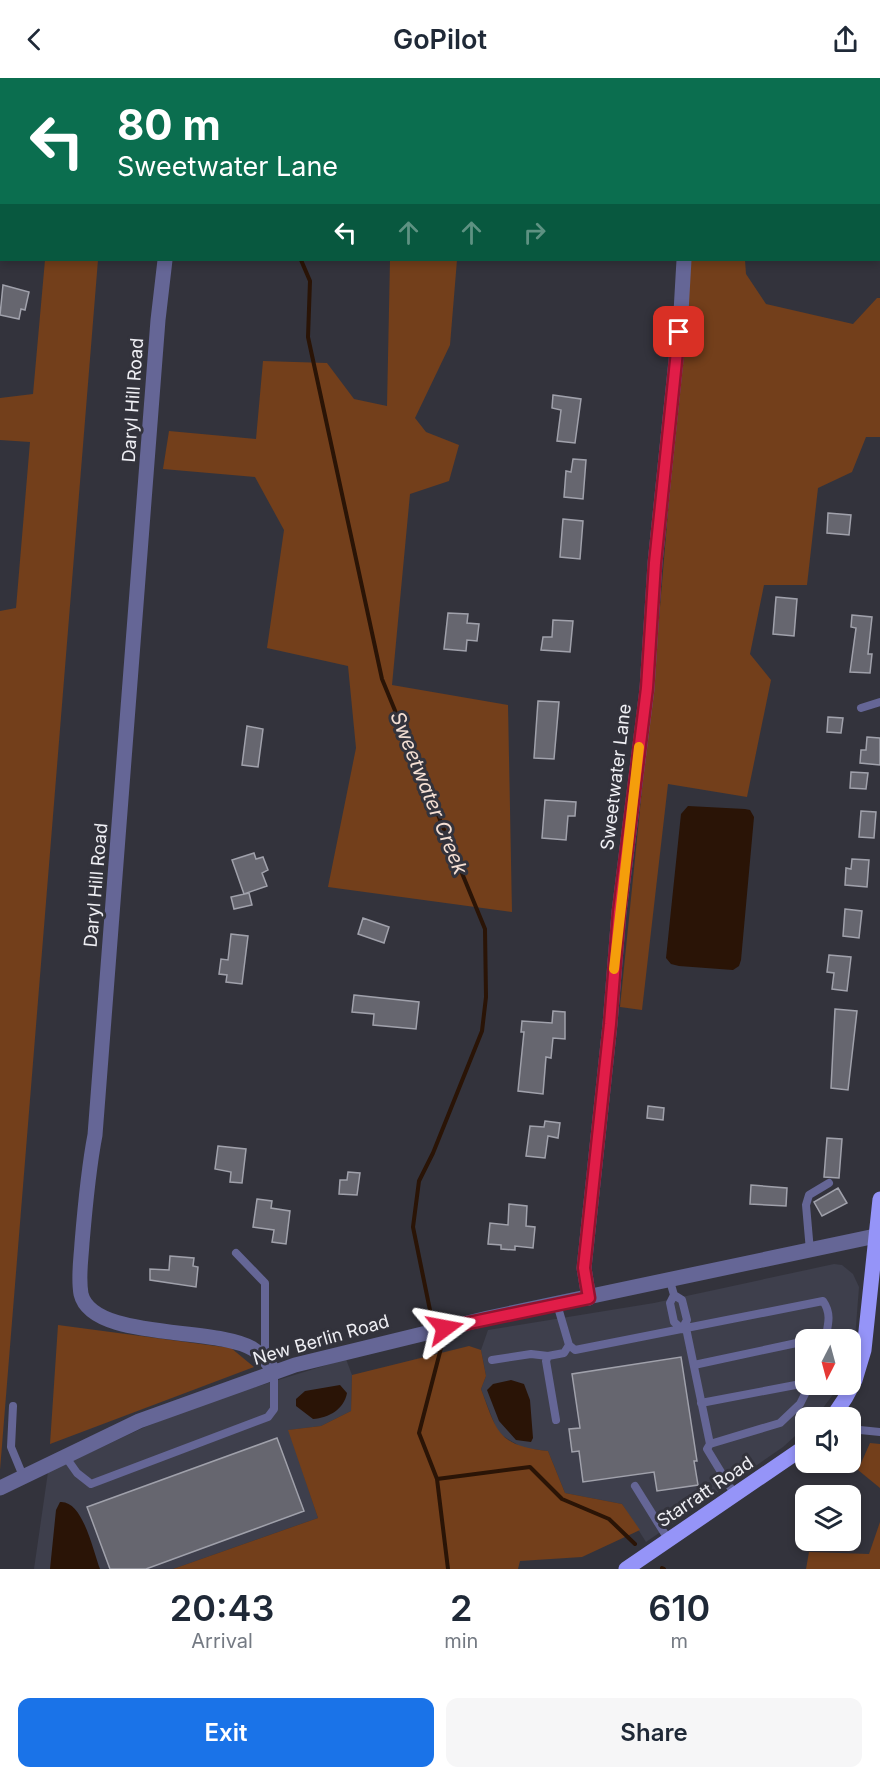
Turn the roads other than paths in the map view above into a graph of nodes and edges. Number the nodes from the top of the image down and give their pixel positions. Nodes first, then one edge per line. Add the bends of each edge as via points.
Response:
1 (165, 261) edge
2 (684, 261) edge
3 (880, 702) edge
4 (861, 708) dead end
5 (829, 1183) dead end
6 (880, 1200) edge
7 (878, 1236) edge
8 (810, 1251) junction
9 (236, 1253) dead end
10 (672, 1288) junction
11 (589, 1298) junction
12 (557, 1304) junction
13 (684, 1328) junction
14 (828, 1329) edge
15 (795, 1343) edge
16 (569, 1345) junction
17 (548, 1356) junction
18 (265, 1358) junction
19 (492, 1360) dead end
20 (694, 1365) junction
21 (274, 1372) junction
22 (795, 1386) edge
23 (804, 1395) edge
24 (702, 1403) junction
25 (13, 1406) dead end
26 (839, 1407) edge
27 (556, 1420) dead end
28 (861, 1430) edge
29 (880, 1432) edge
30 (710, 1444) junction
31 (795, 1454) edge
32 (65, 1456) junction
33 (23, 1476) junction
34 (635, 1486) dead end
35 (0, 1488) edge
36 (735, 1495) junction
37 (668, 1539) junction
38 (626, 1569) edge

1 - 18 street, Daryl Hill Road via 95,1135 85,1200 81,1296 91,1310 107,1320 229,1340 252,1347
2 - 11 street, Sweetwater Lane via 647,688 619,912 584,1268
3 - 4 lane
5 - 8 lane via 809,1195 806,1206
6 - 7 main road
7 - 8 street, New Berlin Road
7 - 26 main road via 864,1350 855,1380
8 - 10 street, New Berlin Road
9 - 18 lane via 265,1284
10 - 11 street, New Berlin Road
10 - 13 lane via 682,1300 687,1320
10 - 13 lane via 674,1322
11 - 12 street, New Berlin Road
12 - 16 lane
12 - 21 street, New Berlin Road via 357,1348
13 - 14 lane via 823,1301 829,1309
13 - 16 lane via 575,1350
13 - 20 lane
15 - 20 lane
16 - 17 lane via 564,1353
17 - 19 lane via 531,1353
17 - 27 lane
18 - 21 street, Daryl Hill Road
20 - 24 lane
21 - 32 street, New Berlin Road via 139,1421
21 - 32 lane via 274,1409 268,1417 91,1484
22 - 24 lane
23 - 30 lane via 800,1404 780,1423
24 - 30 lane
25 - 33 lane via 11,1447
28 - 29 lane
30 - 36 lane via 707,1449
31 - 36 main road, Starratt Road
32 - 33 street, New Berlin Road
33 - 35 street, New Berlin Road
34 - 37 lane
36 - 37 main road, Starratt Road
37 - 38 main road, Starratt Road

